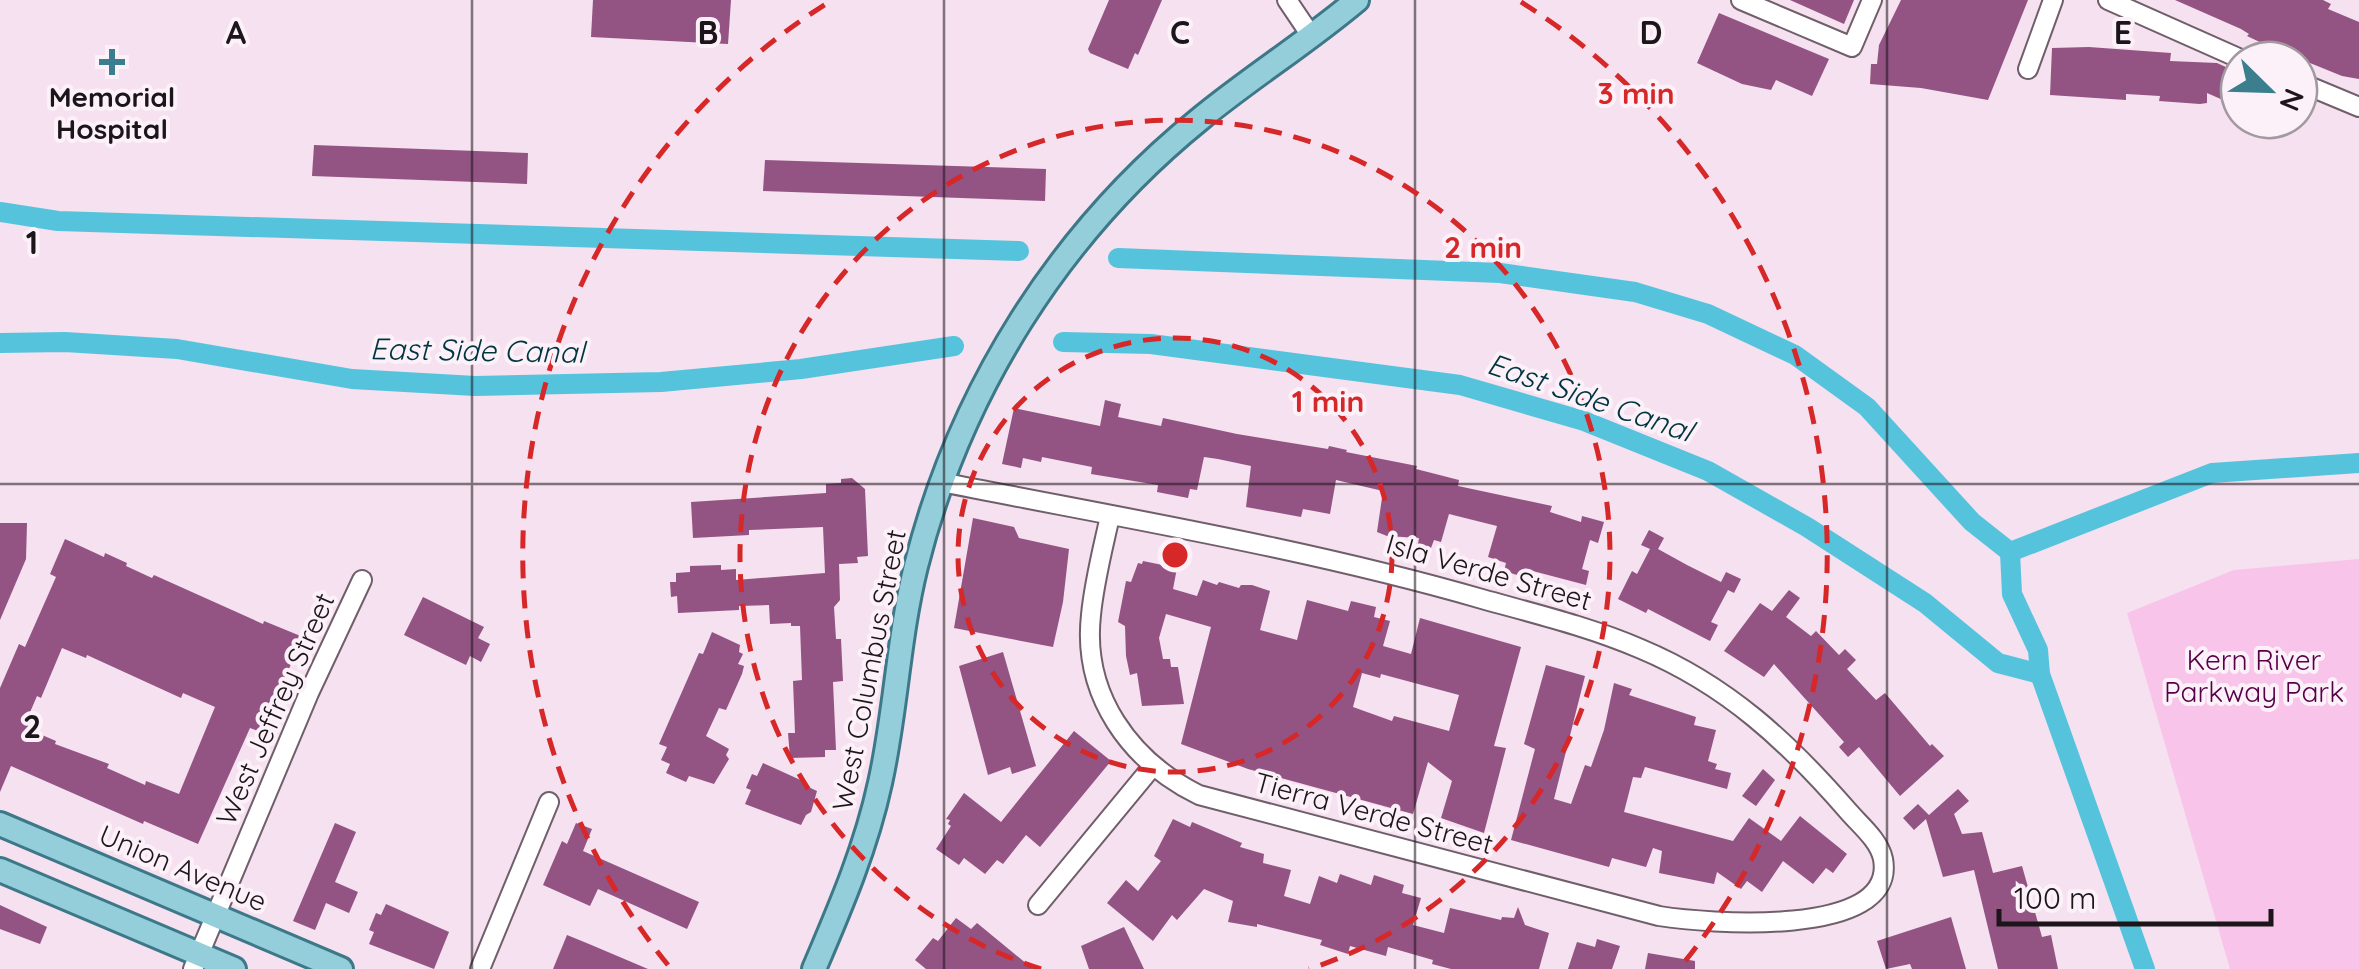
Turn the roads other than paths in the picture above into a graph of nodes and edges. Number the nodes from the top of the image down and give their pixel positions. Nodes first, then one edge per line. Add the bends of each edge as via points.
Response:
1 (1287, 0) edge
2 (1357, 0) edge
3 (1741, 0) edge
4 (1872, 0) edge
5 (2053, 0) edge
6 (2108, 0) edge
7 (1312, 37) junction
8 (2219, 49) edge
9 (2028, 69) dead end
10 (2319, 90) edge
11 (2359, 106) edge
12 (941, 482) junction
13 (1110, 516) junction
14 (362, 580) dead end
15 (1152, 767) junction
16 (550, 802) dead end
17 (0, 824) edge
18 (0, 870) edge
19 (1038, 904) dead end
20 (1855, 906) joint
21 (216, 914) junction
22 (196, 962) edge
23 (234, 969) edge
24 (342, 969) edge
25 (480, 969) edge
26 (814, 969) edge

1 - 7 street
2 - 7 main road, West Columbus Street
3 - 4 street via 1852,47
5 - 9 street
6 - 8 street
7 - 12 main road, West Columbus Street via 1198,120 1078,240 1011,335
10 - 11 street
12 - 13 street, Isla Verde Street
12 - 26 main road, West Columbus Street via 908,603 880,784
13 - 15 street, Tierra Verde Street via 1090,615 1094,672 1113,720
13 - 20 street, Isla Verde Street via 1363,566 1602,632 1646,651 1756,716 1878,845 1880,885
14 - 21 street, West Jeffrey Street
15 - 19 street
15 - 20 street, Tierra Verde Street via 1220,802 1659,916 1741,924
16 - 25 street
17 - 21 main road, Union Avenue
18 - 22 main road
21 - 22 street, West Jeffrey Street
21 - 24 main road, Union Avenue
22 - 23 main road

